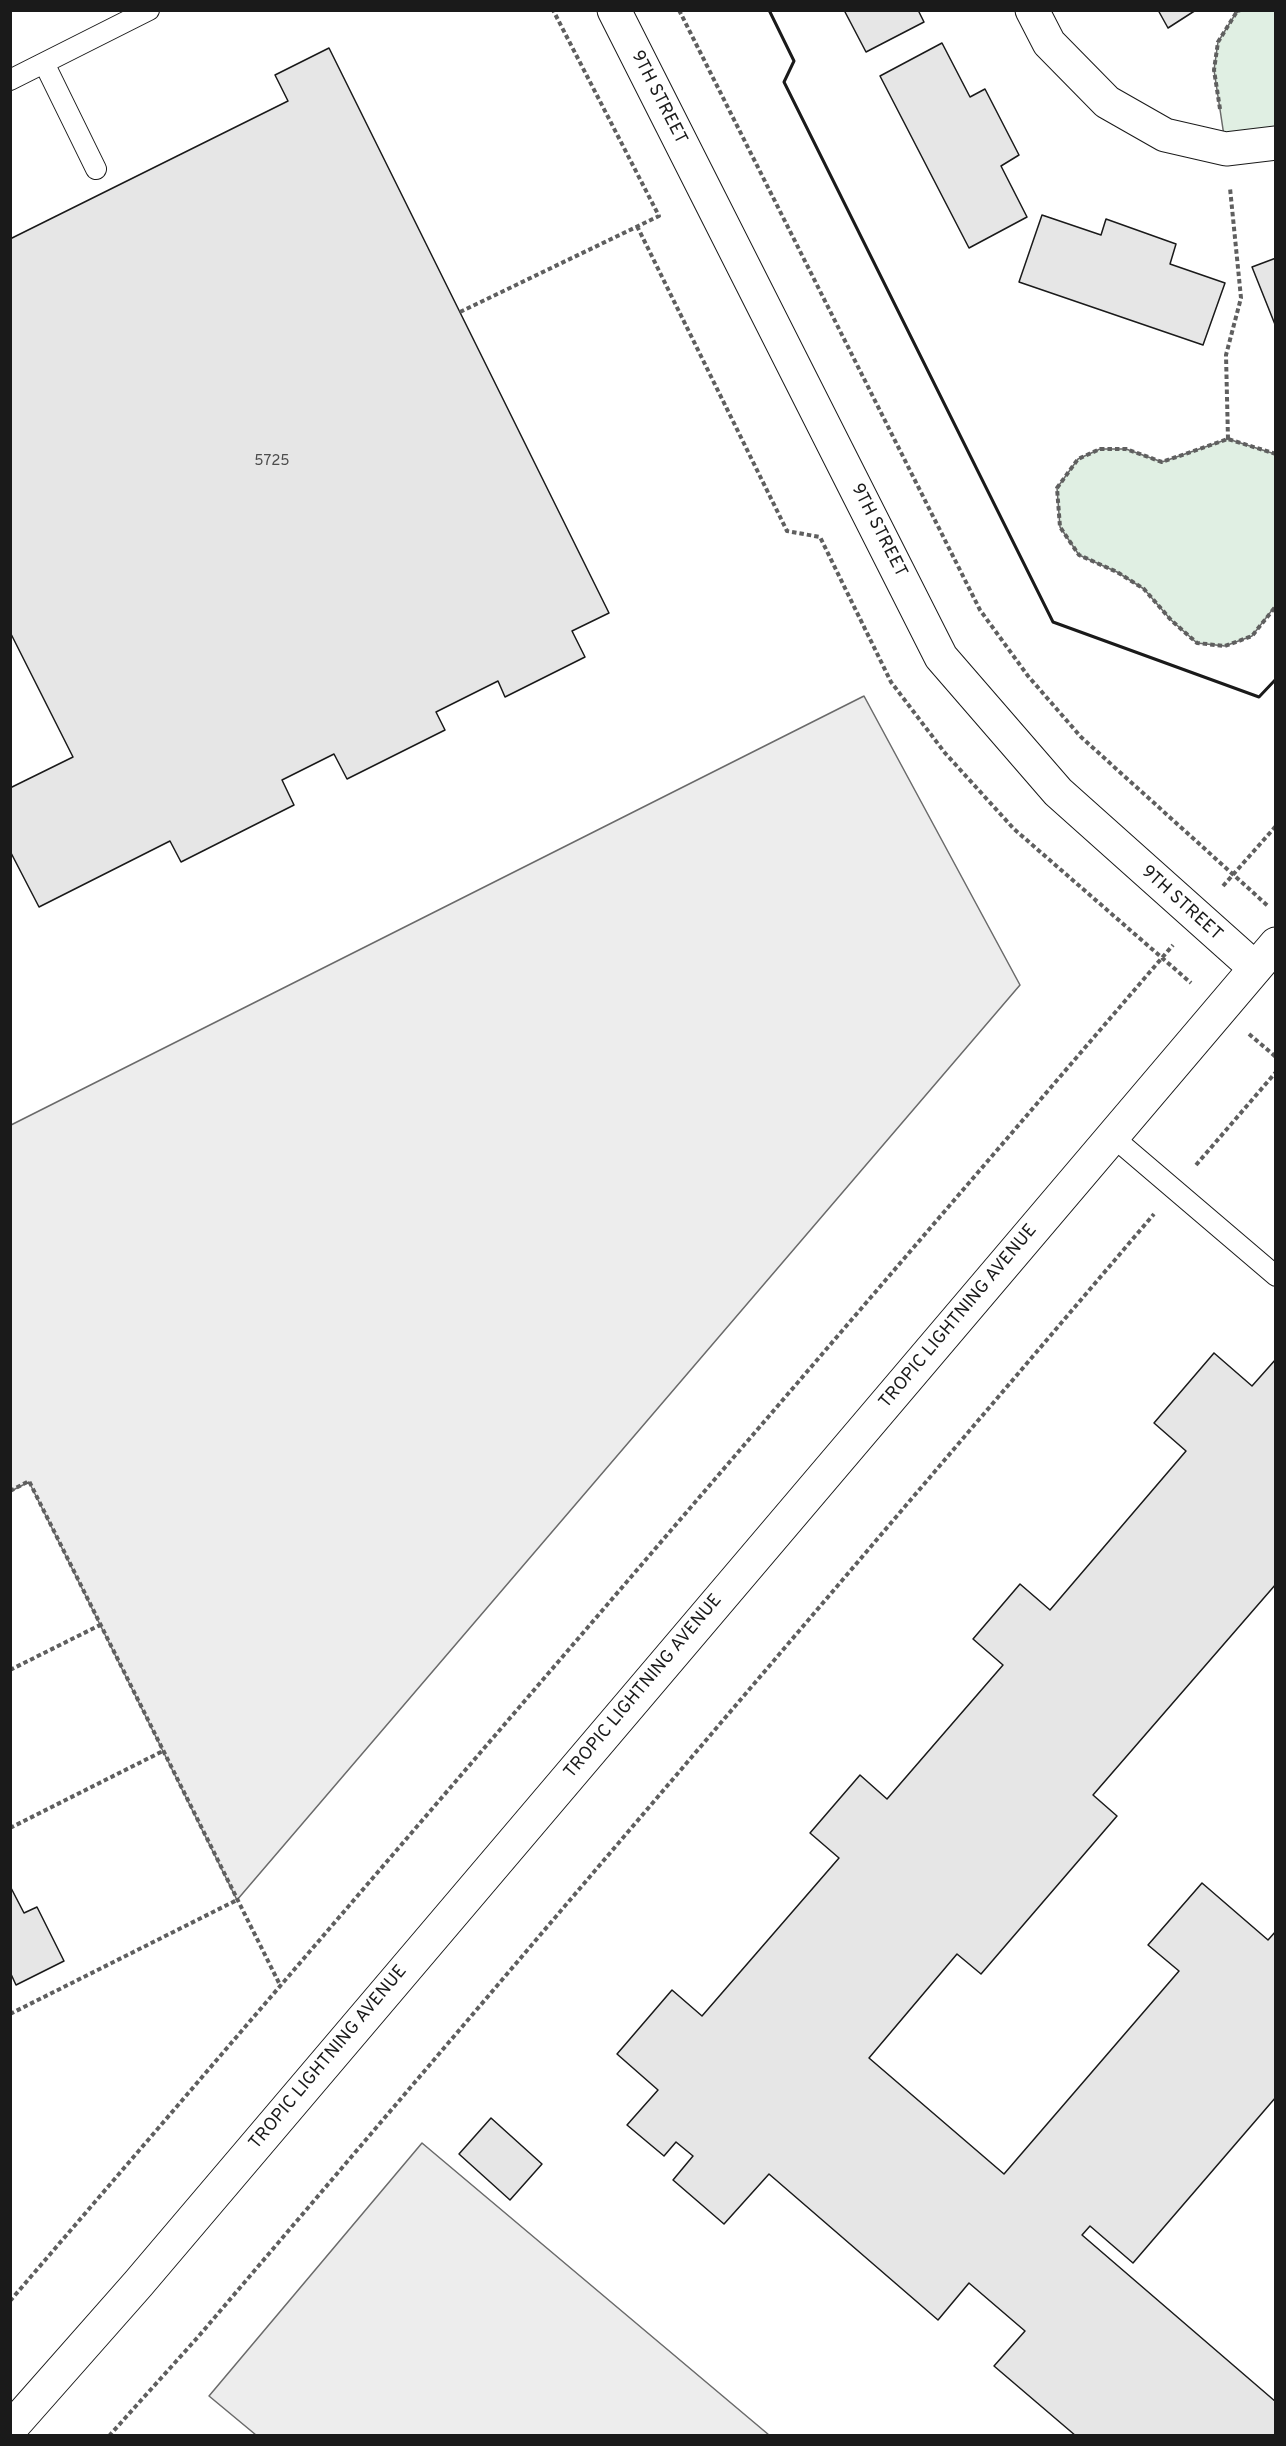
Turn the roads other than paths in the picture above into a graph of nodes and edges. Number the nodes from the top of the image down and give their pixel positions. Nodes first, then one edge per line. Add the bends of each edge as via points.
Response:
1 (149, 10) edge
2 (614, 10) edge
3 (1032, 10) edge
4 (44, 63) junction
5 (10, 80) edge
6 (1275, 143) edge
7 (96, 169) dead end
8 (1265, 956) edge
9 (1113, 1137) junction
10 (1275, 1276) edge
11 (10, 2428) edge

1 - 4 lane
2 - 8 main road, 9TH STREET via 941,657 1058,792 1196,918
3 - 6 main road via 1049,43 1107,102 1165,135 1226,149
4 - 5 lane
4 - 7 lane
8 - 9 main road, TROPIC LIGHTNING AVENUE
9 - 10 lane
9 - 11 main road, TROPIC LIGHTNING AVENUE via 138,2284

